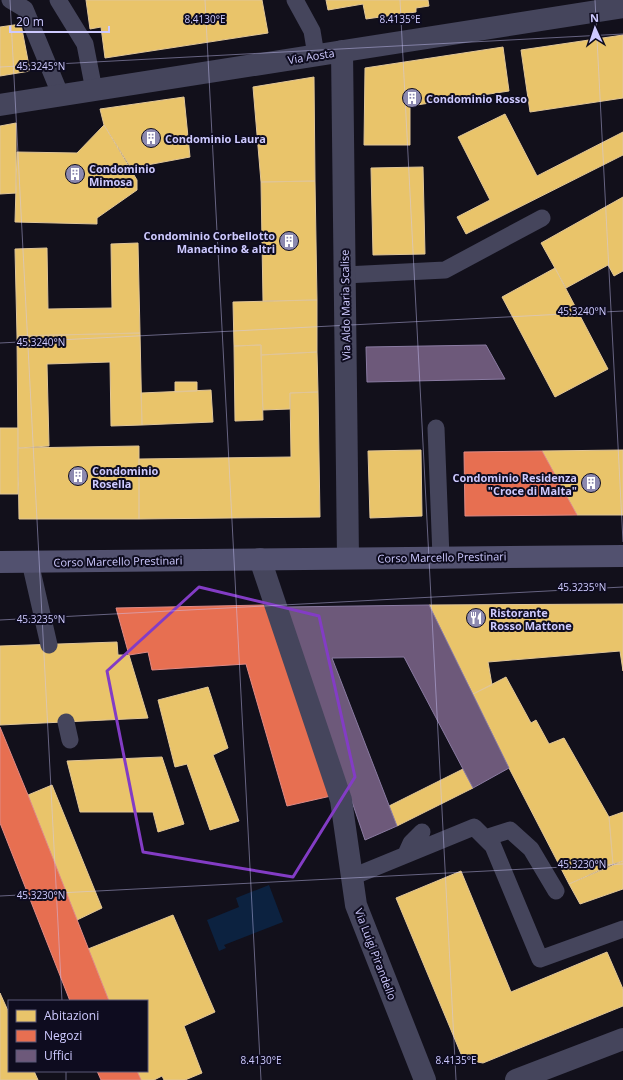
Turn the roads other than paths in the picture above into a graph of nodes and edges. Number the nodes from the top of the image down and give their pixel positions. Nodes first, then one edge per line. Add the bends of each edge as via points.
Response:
1 (10, 0) edge
2 (58, 0) edge
3 (295, 0) edge
4 (623, 7) edge
5 (342, 51) junction
6 (316, 56) junction
7 (94, 90) junction
8 (61, 96) junction
9 (0, 105) edge
10 (542, 218) dead end
11 (345, 274) junction
12 (436, 428) dead end
13 (623, 556) edge
14 (348, 558) junction
15 (441, 558) junction
16 (260, 559) junction
17 (0, 562) edge
18 (30, 562) junction
19 (49, 645) dead end
20 (66, 722) dead end
21 (70, 740) dead end
22 (422, 832) dead end
23 (485, 838) junction
24 (406, 854) junction
25 (352, 877) junction
26 (556, 891) dead end
27 (623, 929) edge
28 (623, 1039) edge
29 (425, 1080) edge
30 (516, 1080) edge

1 - 8 lane via 25,9
2 - 7 lane via 85,44
3 - 6 lane via 312,31
4 - 5 street, Via Aosta
5 - 6 street, Via Aosta
5 - 11 street, Via Aldo Maria Scalise
6 - 7 street, Via Aosta
7 - 8 street, Via Aosta
8 - 9 street, Via Aosta
10 - 11 lane via 445,270
11 - 14 street, Via Aldo Maria Scalise
12 - 15 lane
13 - 15 main road, Corso Marcello Prestinari
14 - 15 main road, Corso Marcello Prestinari
14 - 16 main road, Corso Marcello Prestinari
16 - 18 main road, Corso Marcello Prestinari
16 - 25 street, Via Luigi Pirandello via 341,800
17 - 18 main road, Corso Marcello Prestinari
18 - 19 lane
20 - 21 lane
22 - 24 lane via 411,843
23 - 24 lane via 474,827
23 - 26 lane via 510,830 531,849
23 - 27 lane via 493,846 540,959
24 - 25 lane
25 - 29 street, Via Luigi Pirandello via 356,905
28 - 30 street

